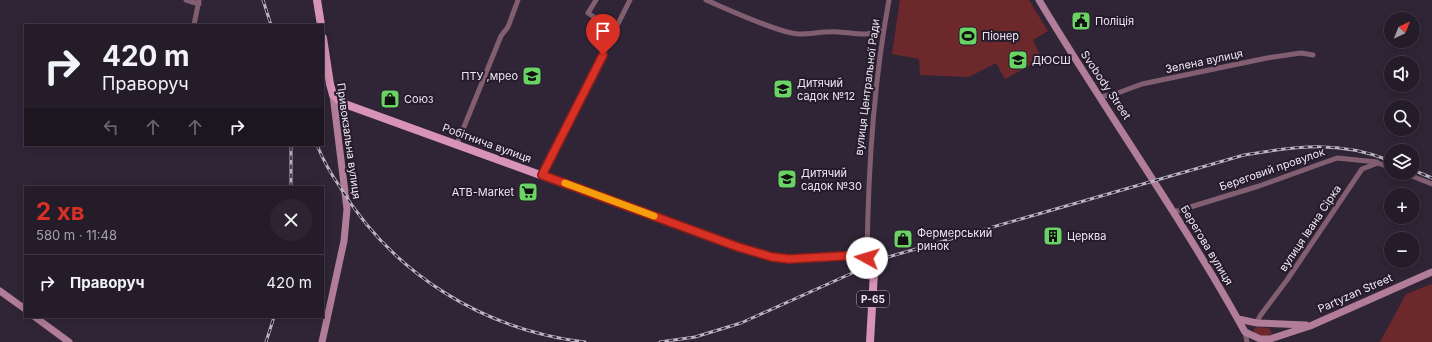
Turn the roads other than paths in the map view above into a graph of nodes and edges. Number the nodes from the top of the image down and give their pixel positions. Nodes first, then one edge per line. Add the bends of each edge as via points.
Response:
1 (186, 0) edge
2 (317, 0) edge
3 (518, 0) edge
4 (596, 0) edge
5 (630, 0) edge
6 (706, 0) edge
7 (889, 0) edge
8 (1039, 0) edge
9 (199, 2) edge
10 (194, 24) edge
11 (321, 24) edge
12 (884, 30) junction
13 (615, 31) junction
14 (324, 45) edge
15 (1313, 55) dead end
16 (333, 95) junction
17 (1100, 97) junction
18 (457, 144) junction
19 (1378, 162) junction
20 (1384, 165) edge
21 (542, 175) junction
22 (1420, 179) edge
23 (1155, 182) joint
24 (1432, 184) edge
25 (1174, 212) junction
26 (867, 258) junction
27 (1432, 272) edge
28 (0, 291) edge
29 (24, 308) edge
30 (36, 318) edge
31 (1238, 319) junction
32 (1257, 323) junction
33 (1269, 324) junction
34 (1310, 326) junction
35 (1245, 332) junction
36 (1270, 339) junction
37 (69, 342) edge
38 (322, 342) edge
39 (870, 342) edge
40 (1248, 342) edge

1 - 9 street
2 - 11 main road
3 - 18 street via 508,27 500,36
4 - 13 street via 588,13
5 - 13 street
6 - 12 street via 798,34 822,30 864,36
7 - 12 street, вулиця Центральної Ради
8 - 17 main road, Svobody Street
9 - 10 street
12 - 26 street, вулиця Центральної Ради via 871,142
13 - 21 street
14 - 16 main road, Привокзальна вулиця
15 - 17 street, Зелена вулиця via 1301,53 1267,58 1142,84
16 - 18 main road, Робітнича вулиця via 342,103
16 - 38 main road, Привокзальна вулиця via 347,210 344,240
17 - 23 main road, Svobody Street
18 - 21 main road, Робітнича вулиця
19 - 20 street
19 - 25 street, Береговий провулок via 1337,158
19 - 32 street, вулиця Івана Сірка via 1362,169
21 - 26 main road, Робітнича вулиця via 772,257 789,259 860,255
22 - 24 street
23 - 25 main road, Берегова вулиця
25 - 31 main road, Берегова вулиця
26 - 39 main road, вулиця Центральної Ради / Р-65 via 872,263 874,272
27 - 34 main road, Partyzan Street
28 - 29 main road
30 - 37 main road
31 - 32 main road
31 - 35 main road, Берегова вулиця
32 - 33 main road
32 - 35 main road
33 - 34 main road
33 - 36 main road via 1274,328 1274,334
34 - 36 main road, Partyzan Street
35 - 36 main road via 1260,340
35 - 40 street, Берегова вулиця

